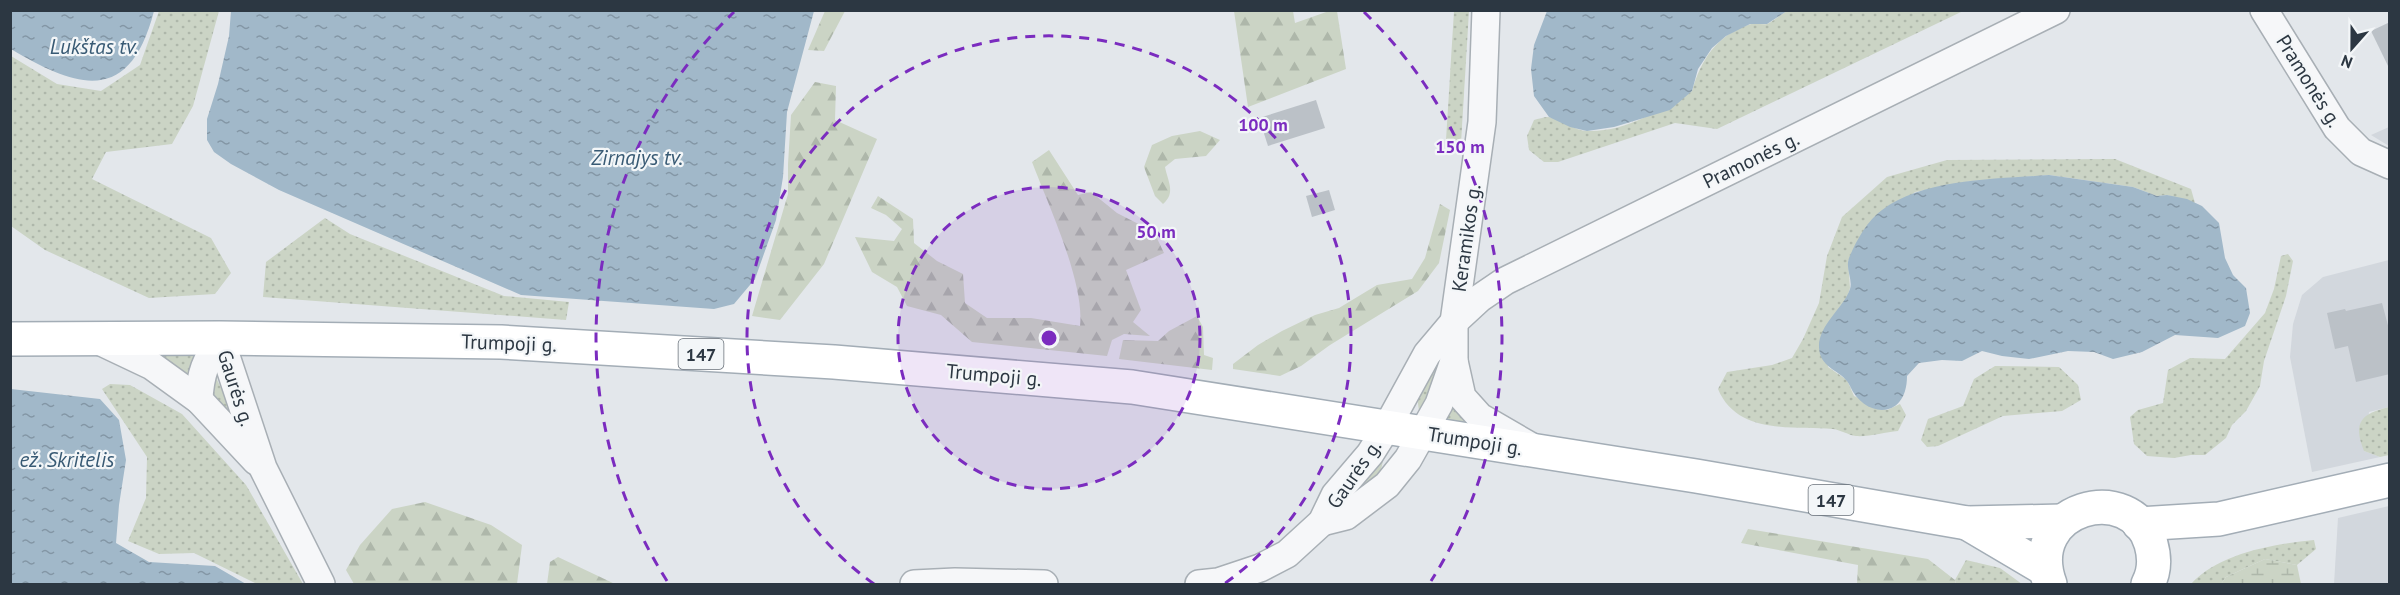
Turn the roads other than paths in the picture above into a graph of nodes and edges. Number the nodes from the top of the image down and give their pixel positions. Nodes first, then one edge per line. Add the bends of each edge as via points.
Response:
1 (1486, 10) edge
2 (2056, 10) edge
3 (2264, 10) edge
4 (2390, 165) edge
5 (1454, 322) junction
6 (92, 338) junction
7 (220, 338) junction
8 (10, 339) edge
9 (1454, 361) junction
10 (199, 400) junction
11 (1387, 427) junction
12 (1424, 433) junction
13 (1539, 452) junction
14 (263, 468) junction
15 (2390, 480) edge
16 (2219, 519) junction
17 (2062, 521) junction
18 (1322, 522) junction
19 (1967, 522) junction
20 (2139, 524) junction
21 (2151, 570) edge
22 (2047, 577) edge
23 (321, 585) edge
24 (914, 585) edge
25 (1044, 585) edge
26 (1199, 585) edge

1 - 5 street, Keramikos g. via 1482,122
2 - 5 street, Pramonės g. via 1505,281
3 - 4 street, Pramonės g. via 2337,128 2361,152
5 - 9 street
5 - 11 street, Pramonės g. via 1427,354
6 - 7 main road, Trumpoji g. / 147
6 - 8 main road, Trumpoji g. / 147
6 - 10 street, Gaurės g. via 152,366
7 - 10 street, Gaurės g. via 200,376
7 - 11 main road, Trumpoji g. / 147 via 501,342 834,362 1132,387
7 - 14 street, Gaurės g.
9 - 12 street
9 - 13 street via 1462,397 1480,417
10 - 14 street, Gaurės g.
11 - 12 main road, Trumpoji g. / 147
11 - 18 street, Gaurės g. via 1335,495
12 - 13 main road, Trumpoji g. / 147
12 - 18 street, Gaurės g. via 1387,485 1347,516
13 - 19 main road, Trumpoji g. / 147
14 - 23 street, Gaurės g.
15 - 16 main road
16 - 20 main road
16 - 21 main road
17 - 19 main road, Trumpoji g.
17 - 20 main road via 2095,507 2126,513
17 - 22 main road via 2044,556
18 - 26 street, Gaurės g. via 1287,554 1260,568
19 - 22 main road, Trumpoji g.
20 - 21 main road via 2149,538
24 - 25 street

